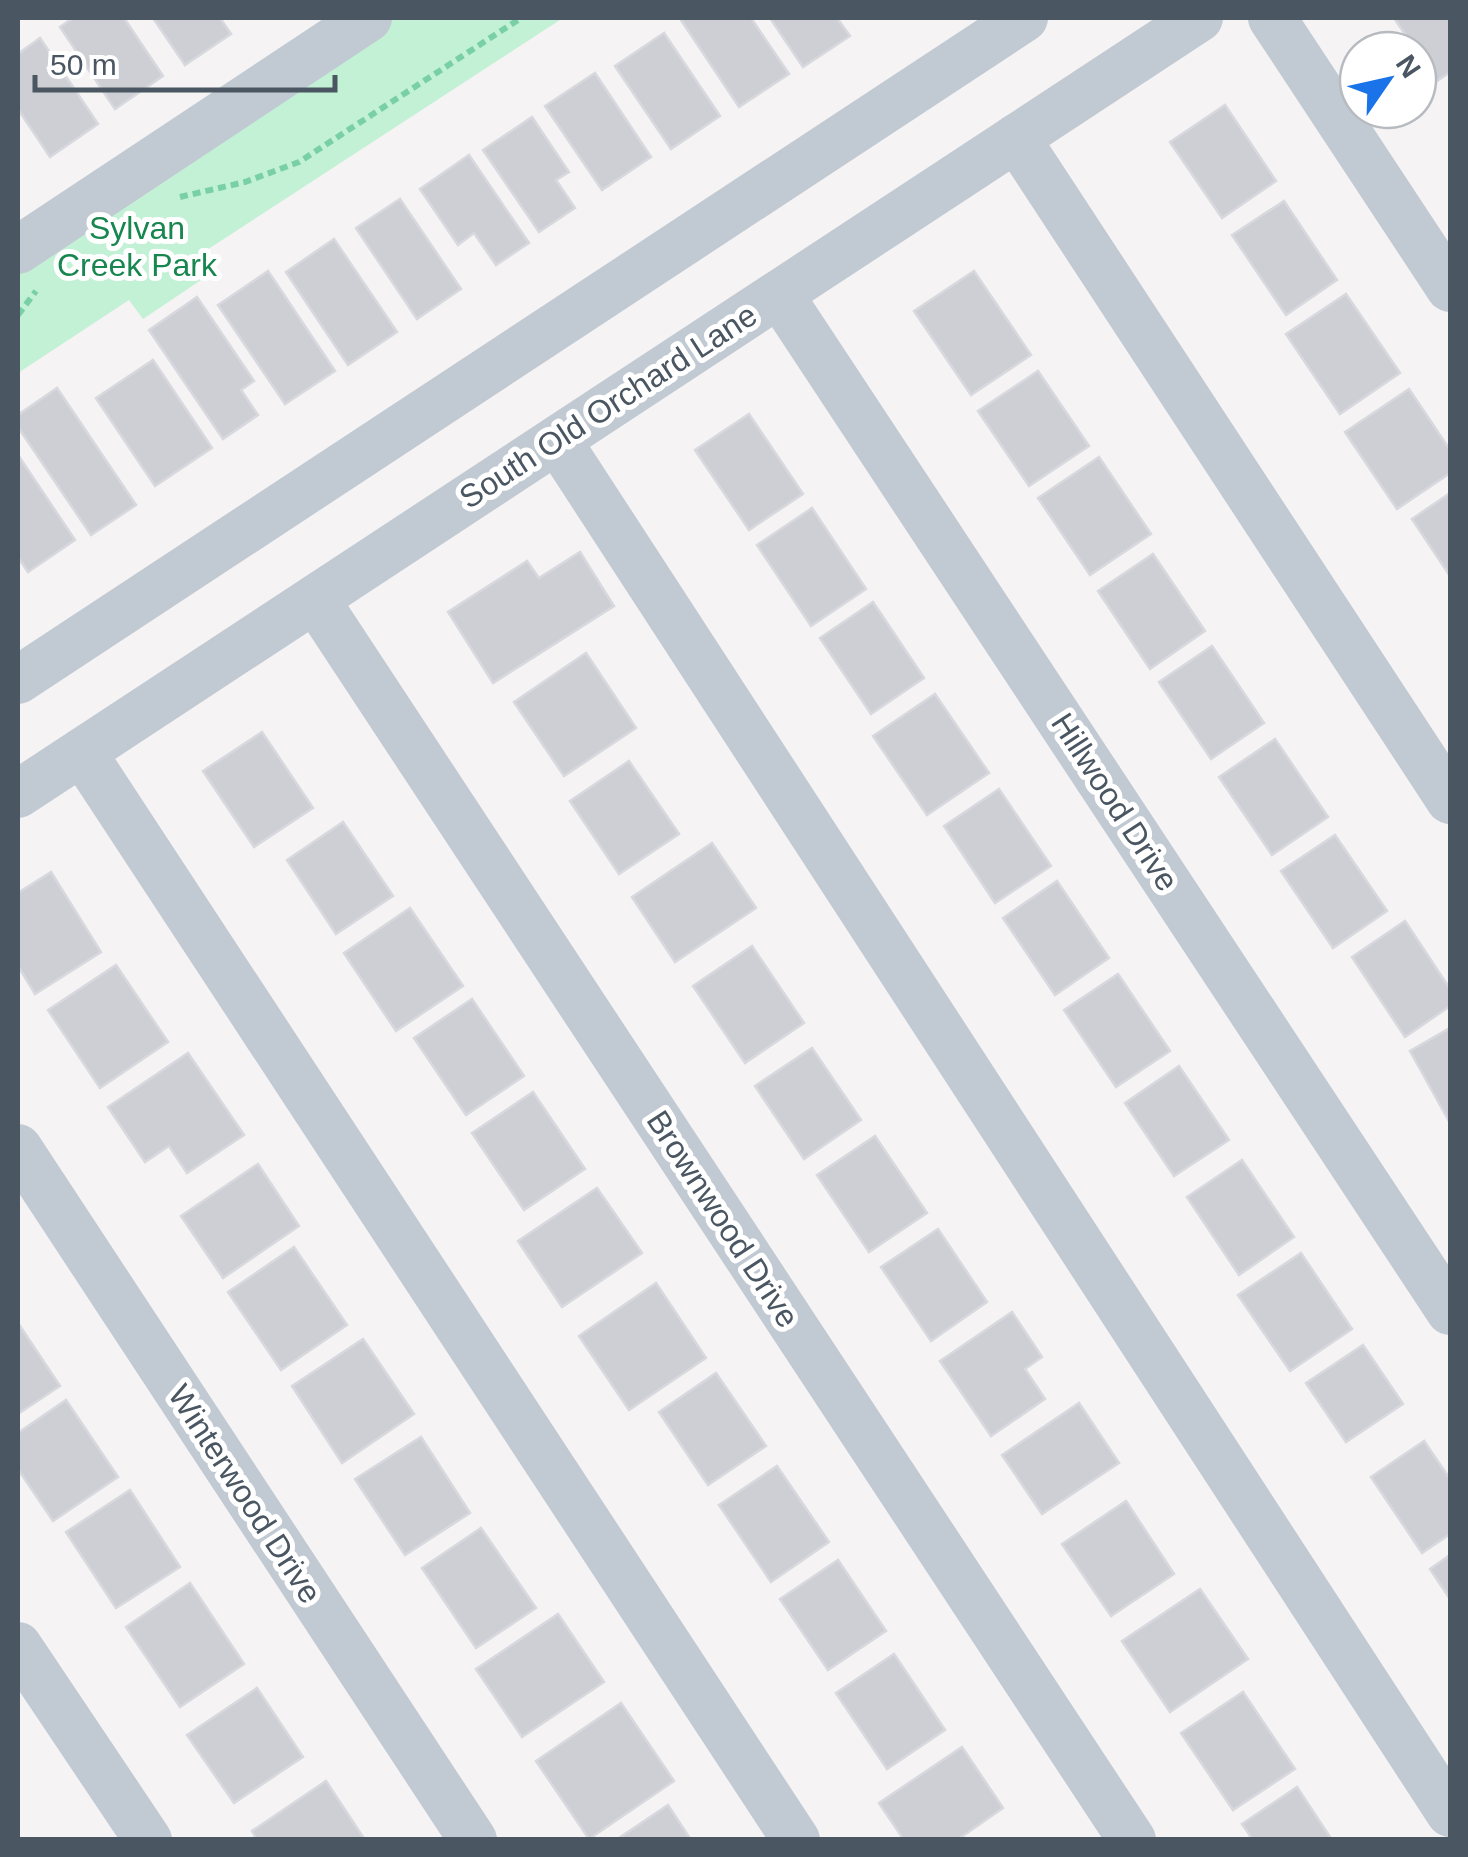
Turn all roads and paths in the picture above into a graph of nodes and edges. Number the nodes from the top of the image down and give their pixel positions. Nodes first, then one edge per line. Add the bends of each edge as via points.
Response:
1 (368, 18) edge
2 (520, 18) edge
3 (1024, 18) edge
4 (1200, 18) edge
5 (1272, 18) edge
6 (1016, 138) junction
7 (166, 200) dead end
8 (29, 268) edge
9 (1450, 288) edge
10 (780, 294) junction
11 (18, 314) edge
12 (556, 440) junction
13 (314, 599) junction
14 (18, 680) edge
15 (82, 752) junction
16 (18, 794) edge
17 (1450, 800) edge
18 (18, 1148) edge
19 (1450, 1311) edge
20 (18, 1646) edge
21 (1450, 1813) edge
22 (148, 1840) edge
23 (473, 1840) edge
24 (796, 1840) edge
25 (1132, 1840) edge

1 - 8 street
2 - 7 path via 299,162
3 - 14 street
4 - 6 street, South Old Orchard Lane
5 - 9 street
6 - 10 street, South Old Orchard Lane
6 - 17 street
8 - 11 path
10 - 12 street, South Old Orchard Lane
10 - 19 street, Hillwood Drive
12 - 13 street, South Old Orchard Lane
12 - 21 street
13 - 15 street, South Old Orchard Lane
13 - 25 street, Brownwood Drive
15 - 16 street, South Old Orchard Lane
15 - 24 street
18 - 23 street, Winterwood Drive
20 - 22 street

